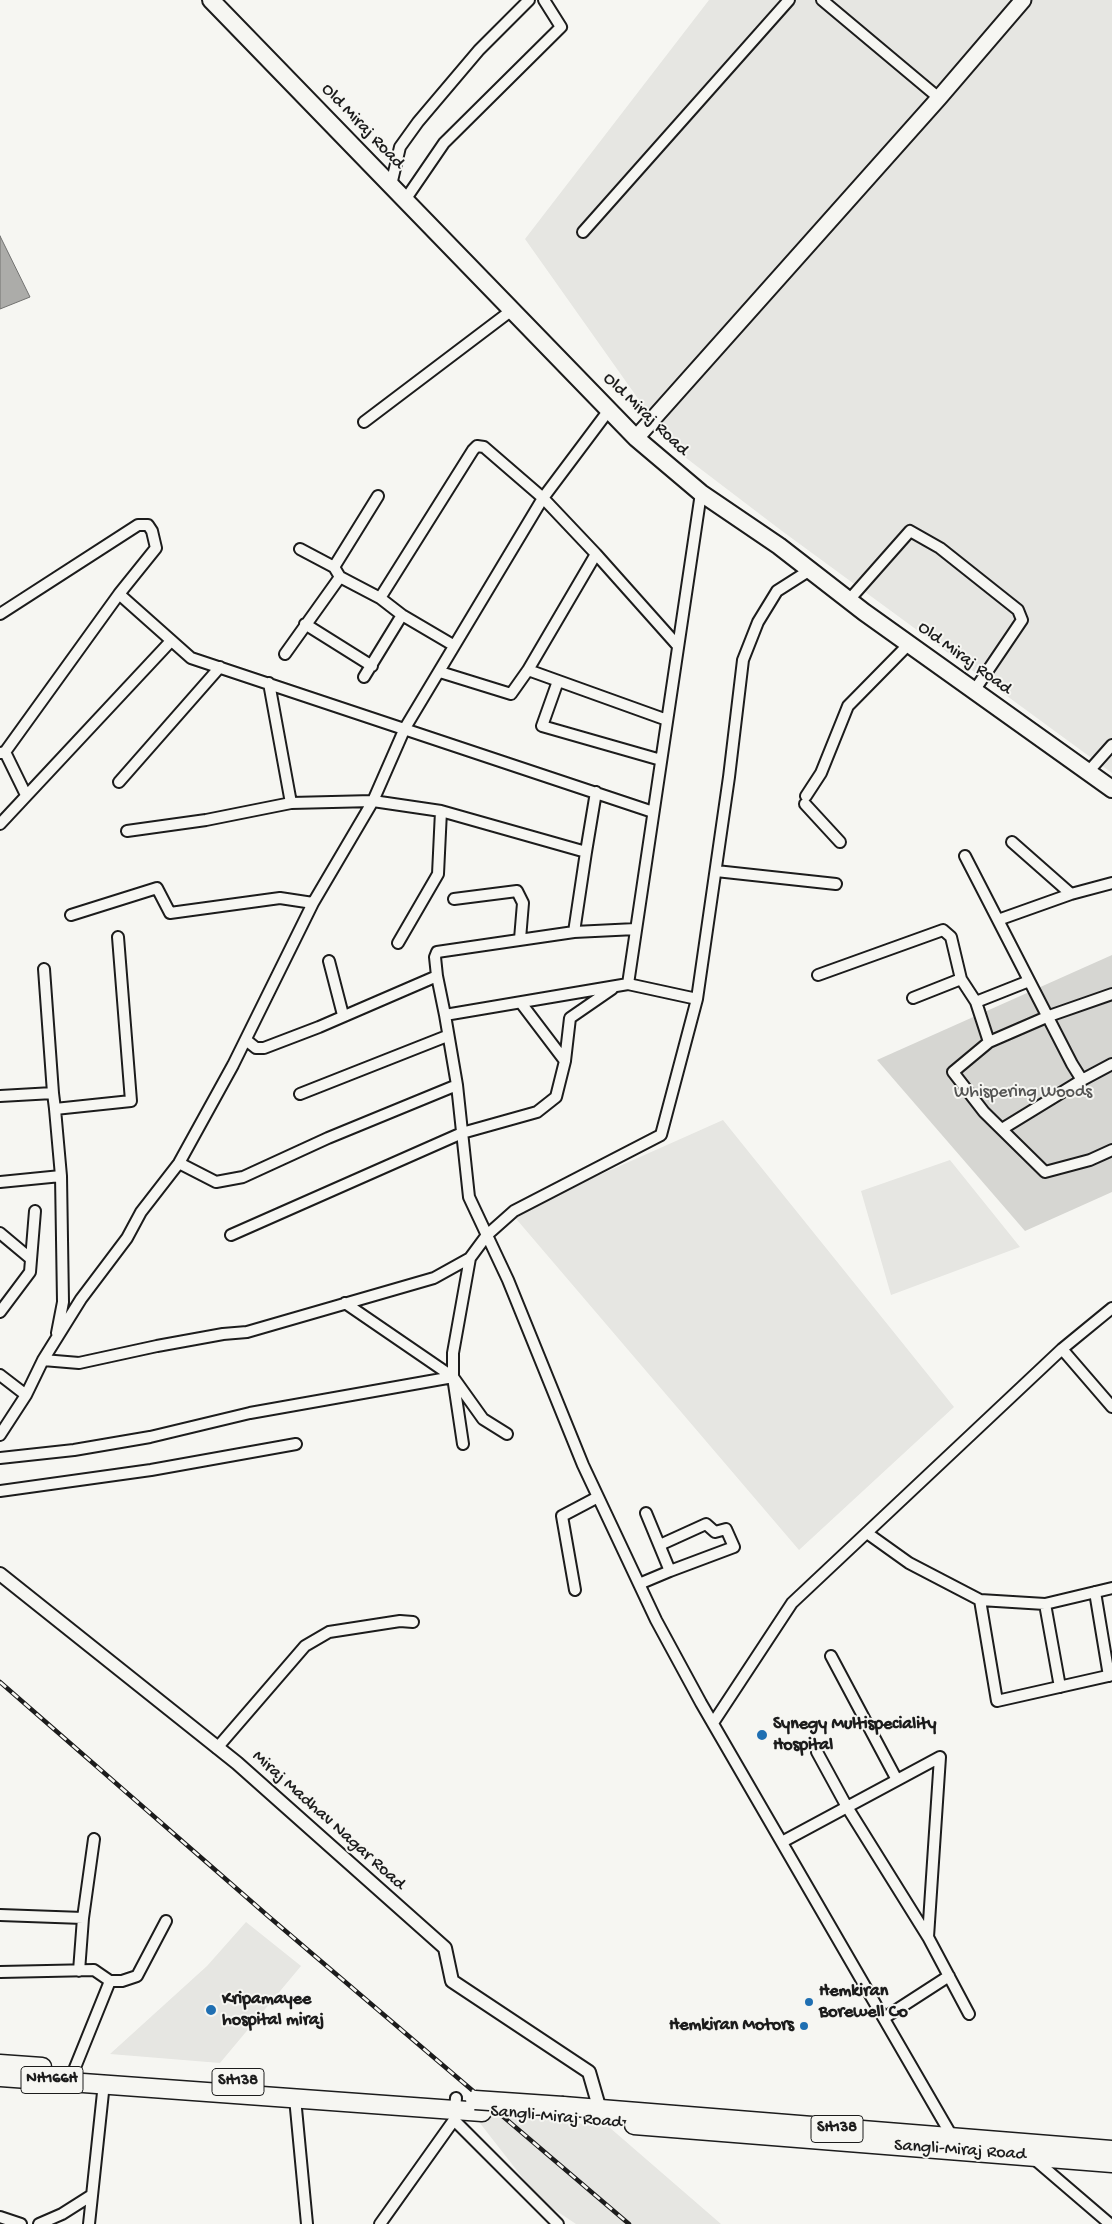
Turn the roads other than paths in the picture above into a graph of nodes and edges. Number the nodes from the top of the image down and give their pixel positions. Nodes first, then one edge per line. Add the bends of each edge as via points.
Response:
1 (211, 0) edge
2 (529, 0) edge
3 (544, 0) edge
4 (789, 0) edge
5 (822, 0) edge
6 (1023, 0) edge
7 (939, 98) junction
8 (391, 185) junction
9 (405, 200) junction
10 (583, 232) dead end
11 (512, 310) junction
12 (609, 410) junction
13 (364, 422) dead end
14 (636, 438) junction
15 (701, 493) junction
16 (378, 496) dead end
17 (543, 498) junction
18 (300, 549) dead end
19 (596, 554) junction
20 (334, 567) junction
21 (810, 570) junction
22 (340, 577) junction
23 (119, 594) junction
24 (380, 598) junction
25 (849, 600) junction
26 (0, 614) edge
27 (402, 615) junction
28 (305, 624) junction
29 (171, 640) junction
30 (909, 644) junction
31 (453, 645) junction
32 (678, 646) junction
33 (285, 654) dead end
34 (372, 666) junction
35 (220, 667) junction
36 (528, 670) junction
37 (440, 672) junction
38 (364, 677) dead end
39 (558, 681) junction
40 (269, 683) junction
41 (974, 691) junction
42 (667, 720) junction
43 (405, 728) junction
44 (1112, 745) edge
45 (2, 752) edge
46 (661, 760) junction
47 (1088, 772) junction
48 (119, 782) dead end
49 (1112, 789) edge
50 (596, 792) junction
51 (26, 794) junction
52 (373, 801) junction
53 (291, 803) junction
54 (441, 811) junction
55 (653, 812) junction
56 (0, 824) edge
57 (128, 831) dead end
58 (840, 842) dead end
59 (1012, 842) dead end
60 (586, 852) junction
61 (965, 856) dead end
62 (716, 871) junction
63 (1112, 883) edge
64 (836, 884) dead end
65 (1071, 894) junction
66 (454, 899) dead end
67 (313, 904) junction
68 (71, 915) dead end
69 (998, 920) junction
70 (636, 929) junction
71 (574, 932) junction
72 (118, 937) dead end
73 (520, 939) junction
74 (398, 943) dead end
75 (329, 961) dead end
76 (44, 969) dead end
77 (818, 975) dead end
78 (437, 976) junction
79 (961, 978) junction
80 (1029, 981) junction
81 (628, 984) junction
82 (617, 986) junction
83 (1112, 994) edge
84 (914, 998) dead end
85 (697, 999) junction
86 (976, 1002) junction
87 (521, 1003) junction
88 (445, 1014) junction
89 (343, 1015) junction
90 (1049, 1016) junction
91 (448, 1036) junction
92 (246, 1040) junction
93 (989, 1042) junction
94 (565, 1060) junction
95 (1112, 1064) edge
96 (1082, 1080) junction
97 (456, 1085) junction
98 (53, 1094) junction
99 (300, 1094) dead end
100 (0, 1096) edge
101 (55, 1110) junction
102 (1002, 1130) junction
103 (462, 1133) junction
104 (1112, 1150) edge
105 (179, 1163) junction
106 (61, 1176) junction
107 (0, 1182) edge
108 (34, 1211) dead end
109 (0, 1233) edge
110 (231, 1235) dead end
111 (487, 1235) junction
112 (470, 1258) junction
113 (31, 1259) junction
114 (345, 1303) junction
115 (1110, 1310) edge
116 (0, 1312) edge
117 (56, 1339) junction
118 (1062, 1349) junction
119 (43, 1360) junction
120 (0, 1375) edge
121 (453, 1377) junction
122 (26, 1395) junction
123 (1112, 1407) edge
124 (507, 1434) dead end
125 (0, 1435) edge
126 (296, 1444) dead end
127 (463, 1444) dead end
128 (0, 1458) edge
129 (0, 1491) edge
130 (598, 1497) junction
131 (646, 1513) dead end
132 (867, 1533) junction
133 (662, 1544) dead end
134 (670, 1571) junction
135 (0, 1574) edge
136 (638, 1584) junction
137 (1112, 1588) edge
138 (575, 1590) dead end
139 (1095, 1592) junction
140 (980, 1600) junction
141 (1045, 1604) junction
142 (413, 1622) dead end
143 (831, 1656) dead end
144 (1110, 1675) edge
145 (1060, 1687) junction
146 (714, 1724) junction
147 (217, 1748) junction
148 (818, 1752) dead end
149 (897, 1780) junction
150 (847, 1807) junction
151 (94, 1839) dead end
152 (782, 1842) junction
153 (0, 1915) edge
154 (83, 1918) junction
155 (166, 1921) dead end
156 (928, 1937) junction
157 (79, 1971) junction
158 (0, 1972) edge
159 (949, 1976) junction
160 (110, 1981) junction
161 (969, 2014) dead end
162 (884, 2018) junction
163 (0, 2064) edge
164 (74, 2070) junction
165 (0, 2077) edge
166 (104, 2084) junction
167 (295, 2098) junction
168 (455, 2109) junction
169 (600, 2110) junction
170 (569, 2115) junction
171 (953, 2138) junction
172 (1027, 2150) junction
173 (1112, 2150) edge
174 (1112, 2163) edge
175 (92, 2195) junction
176 (0, 2217) edge
177 (21, 2224) edge
178 (38, 2224) edge
179 (89, 2224) edge
180 (307, 2224) edge
181 (380, 2224) edge
182 (558, 2224) edge
183 (1110, 2224) edge

1 - 8 main road, Old Miraj Road
2 - 8 street via 479,50 418,122 400,147
3 - 9 street via 561,27 444,143
4 - 10 street
5 - 7 street
6 - 7 main road
7 - 14 main road
8 - 9 main road, Old Miraj Road
9 - 11 main road, Old Miraj Road
11 - 12 main road, Old Miraj Road
11 - 13 street
12 - 14 main road, Old Miraj Road
12 - 17 street
14 - 15 main road, Old Miraj Road
15 - 21 main road, Old Miraj Road
15 - 32 street
16 - 20 street
17 - 19 street
17 - 24 street via 484,446 477,446
17 - 31 street
18 - 20 street
19 - 32 street
19 - 36 street
20 - 22 street
21 - 25 main road, Old Miraj Road
21 - 62 street via 777,591 758,622 743,660
22 - 24 street
22 - 28 street
23 - 26 street via 156,548 148,525 138,525 88,555
23 - 29 street
23 - 45 street
24 - 27 street
25 - 30 main road, Old Miraj Road
25 - 41 street via 910,532 940,548 1018,610 1022,620
27 - 31 street
27 - 34 street
28 - 33 street
28 - 34 street
29 - 35 street via 191,658
29 - 51 street
30 - 41 main road, Old Miraj Road
30 - 58 street via 848,706 821,773 805,800
31 - 37 street
32 - 42 street
34 - 38 street
35 - 40 street
35 - 48 street
36 - 37 street via 511,694
36 - 39 street
37 - 43 street
39 - 42 street
39 - 46 street via 542,726
40 - 43 street
40 - 53 street
41 - 47 main road, Old Miraj Road
42 - 46 street
43 - 50 street
43 - 52 street
44 - 47 street
45 - 51 street
46 - 55 street
47 - 49 main road, Old Miraj Road
50 - 55 street
50 - 60 street
51 - 56 street
52 - 53 street
52 - 54 street
52 - 67 street
53 - 57 street
54 - 60 street
54 - 74 street via 438,874
55 - 70 street
59 - 65 street
60 - 71 street
61 - 69 street
62 - 64 street
62 - 85 street
63 - 65 street
65 - 69 street
66 - 73 street via 517,891 523,903
67 - 68 street via 280,898 170,913 158,888
67 - 92 street
69 - 80 street
70 - 71 street
70 - 81 street
71 - 73 street
72 - 101 street via 131,1101
73 - 78 street via 437,952
75 - 89 street
76 - 98 street
77 - 79 street via 943,930 951,936
78 - 88 street
78 - 89 street
79 - 84 street
79 - 86 street
80 - 86 street
80 - 90 street
81 - 82 street
81 - 85 street
82 - 87 street
82 - 94 street via 570,1018
83 - 90 street
85 - 111 street via 661,1135 514,1211
86 - 93 street
87 - 88 street
87 - 94 street
88 - 91 street
89 - 92 street via 264,1048 256,1048
90 - 93 street
90 - 96 street
91 - 97 street
91 - 99 street
92 - 105 street
93 - 102 street via 953,1072
94 - 103 street via 556,1097 537,1112
95 - 96 street
96 - 102 street
97 - 103 street
97 - 105 street via 243,1177 216,1182
98 - 100 street
98 - 101 street
101 - 106 street
102 - 104 street via 1045,1172 1090,1160
103 - 110 street
103 - 111 street via 469,1196
105 - 117 street via 80,1299
106 - 107 street
106 - 117 street via 63,1302
108 - 113 street
109 - 113 street
111 - 112 street
111 - 130 street
112 - 114 street via 434,1278
112 - 121 street via 453,1353
113 - 116 street via 30,1272
114 - 119 street via 248,1332 157,1346 79,1363
114 - 121 street
115 - 118 street
117 - 119 street
118 - 123 street
118 - 132 street
119 - 122 street
120 - 122 street
121 - 124 street via 484,1419
121 - 127 street
121 - 128 street via 250,1414 150,1437
122 - 125 street
126 - 129 street via 151,1470
130 - 136 street
130 - 138 street via 562,1516
131 - 134 street
132 - 140 street via 909,1563
132 - 146 street via 792,1603
133 - 134 street via 706,1524 715,1532 726,1529 734,1547
134 - 136 street
135 - 147 street, Miraj Madhav Nagar Road
136 - 146 street
137 - 139 street
139 - 141 street
139 - 144 street
140 - 141 street
140 - 145 street via 997,1701
141 - 145 street
142 - 147 street via 400,1621 329,1632 305,1646
143 - 149 street
144 - 145 street
146 - 152 street
147 - 169 street, Miraj Madhav Nagar Road via 445,1948 452,1981 589,2072
148 - 150 street
149 - 150 street
149 - 156 street via 940,1757
150 - 152 street
150 - 156 street
151 - 154 street
152 - 162 street
153 - 154 street
154 - 157 street
155 - 160 street via 137,1976
156 - 159 street
157 - 158 street
157 - 160 street via 94,1970
159 - 161 street
159 - 162 street
160 - 164 street
162 - 171 street
163 - 164 highway, Sangli-Miraj Road / SH138
164 - 168 highway, Sangli-Miraj Road / SH138
165 - 166 highway, Sangli-Miraj Road / NH166H
166 - 167 highway, Sangli-Miraj Road
166 - 175 street
167 - 168 highway, Sangli-Miraj Road
167 - 180 street
168 - 170 highway, Sangli-Miraj Road / SH138, bridge via 478,2106
168 - 181 street
168 - 182 street
169 - 170 highway, Sangli-Miraj Road / SH138
169 - 171 highway, Sangli-Miraj Road / SH138
170 - 172 highway, Sangli-Miraj Road
171 - 172 highway, Sangli-Miraj Road / SH138
172 - 173 highway, Sangli-Miraj Road / SH138
172 - 174 highway, Sangli-Miraj Road
172 - 183 street
175 - 178 street via 62,2214
175 - 179 street
176 - 177 street

